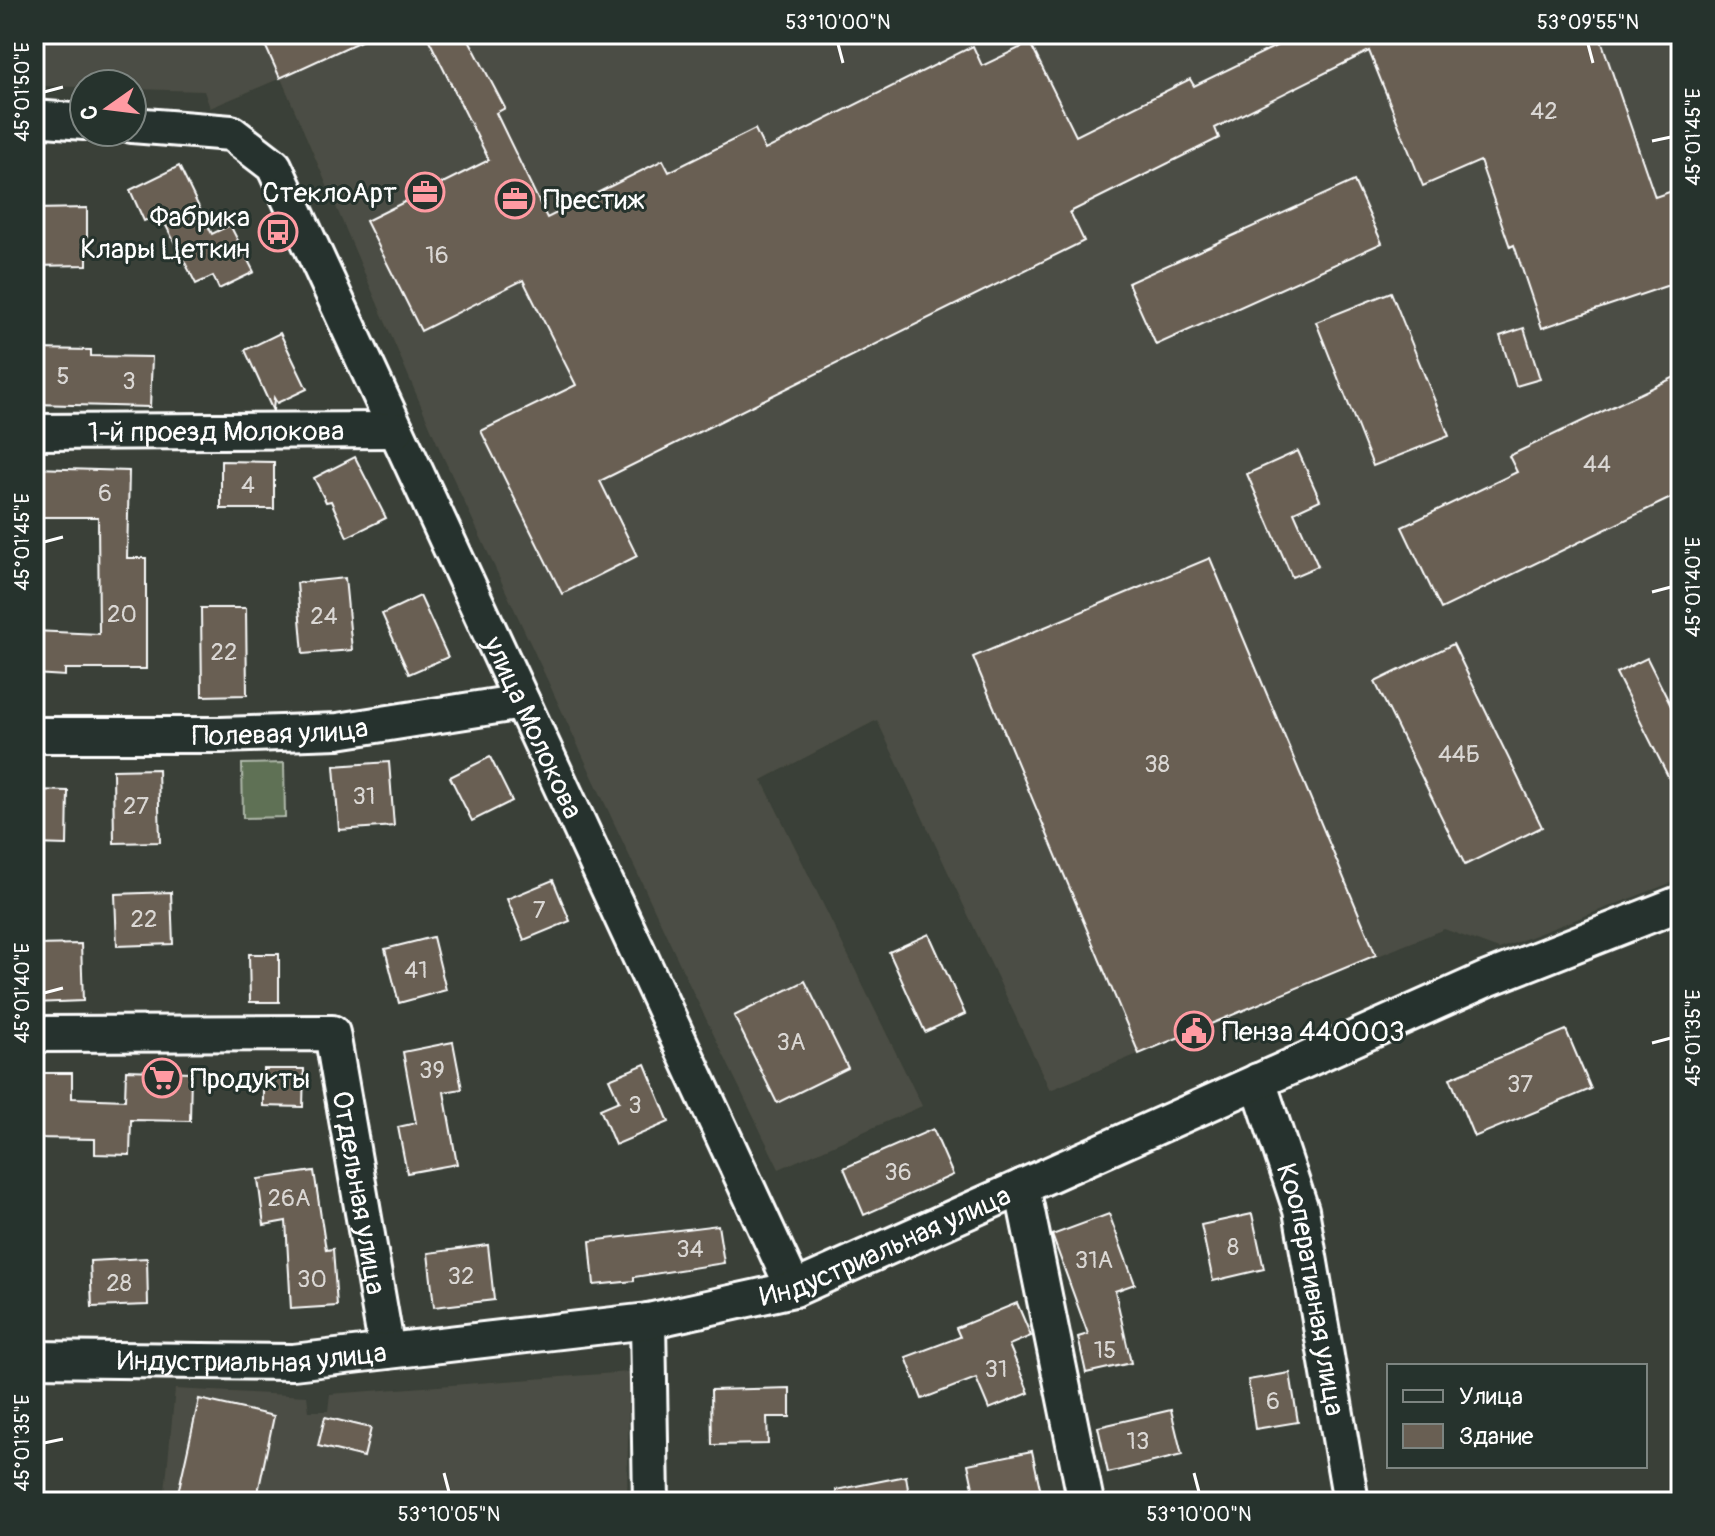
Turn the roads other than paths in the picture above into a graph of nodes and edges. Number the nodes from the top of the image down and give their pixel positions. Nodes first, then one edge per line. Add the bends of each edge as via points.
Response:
1 (34, 118) edge
2 (68, 121) edge
3 (148, 126) edge
4 (396, 430) junction
5 (34, 432) edge
6 (522, 702) junction
7 (34, 735) edge
8 (1681, 903) edge
9 (34, 1034) edge
10 (1258, 1081) junction
11 (1022, 1187) junction
12 (794, 1289) junction
13 (648, 1321) junction
14 (387, 1351) junction
15 (34, 1359) edge
16 (651, 1502) edge
17 (1086, 1502) edge
18 (1351, 1502) edge

1 - 2 street
3 - 4 street, улица Молокова via 231,133 274,166
4 - 5 street, 1-й проезд Молокова
4 - 6 street, улица Молокова
6 - 7 street, Полевая улица via 338,731
6 - 12 street, улица Молокова
8 - 10 street, Индустриальная улица via 1487,979
9 - 14 street, Отдельная улица via 332,1033
10 - 11 street, Индустриальная улица
10 - 18 street, Кооперативная улица via 1301,1210
11 - 12 street, Индустриальная улица
11 - 17 street
12 - 13 street, Индустриальная улица
13 - 14 street, Индустриальная улица
13 - 16 street
14 - 15 street, Индустриальная улица via 293,1362

